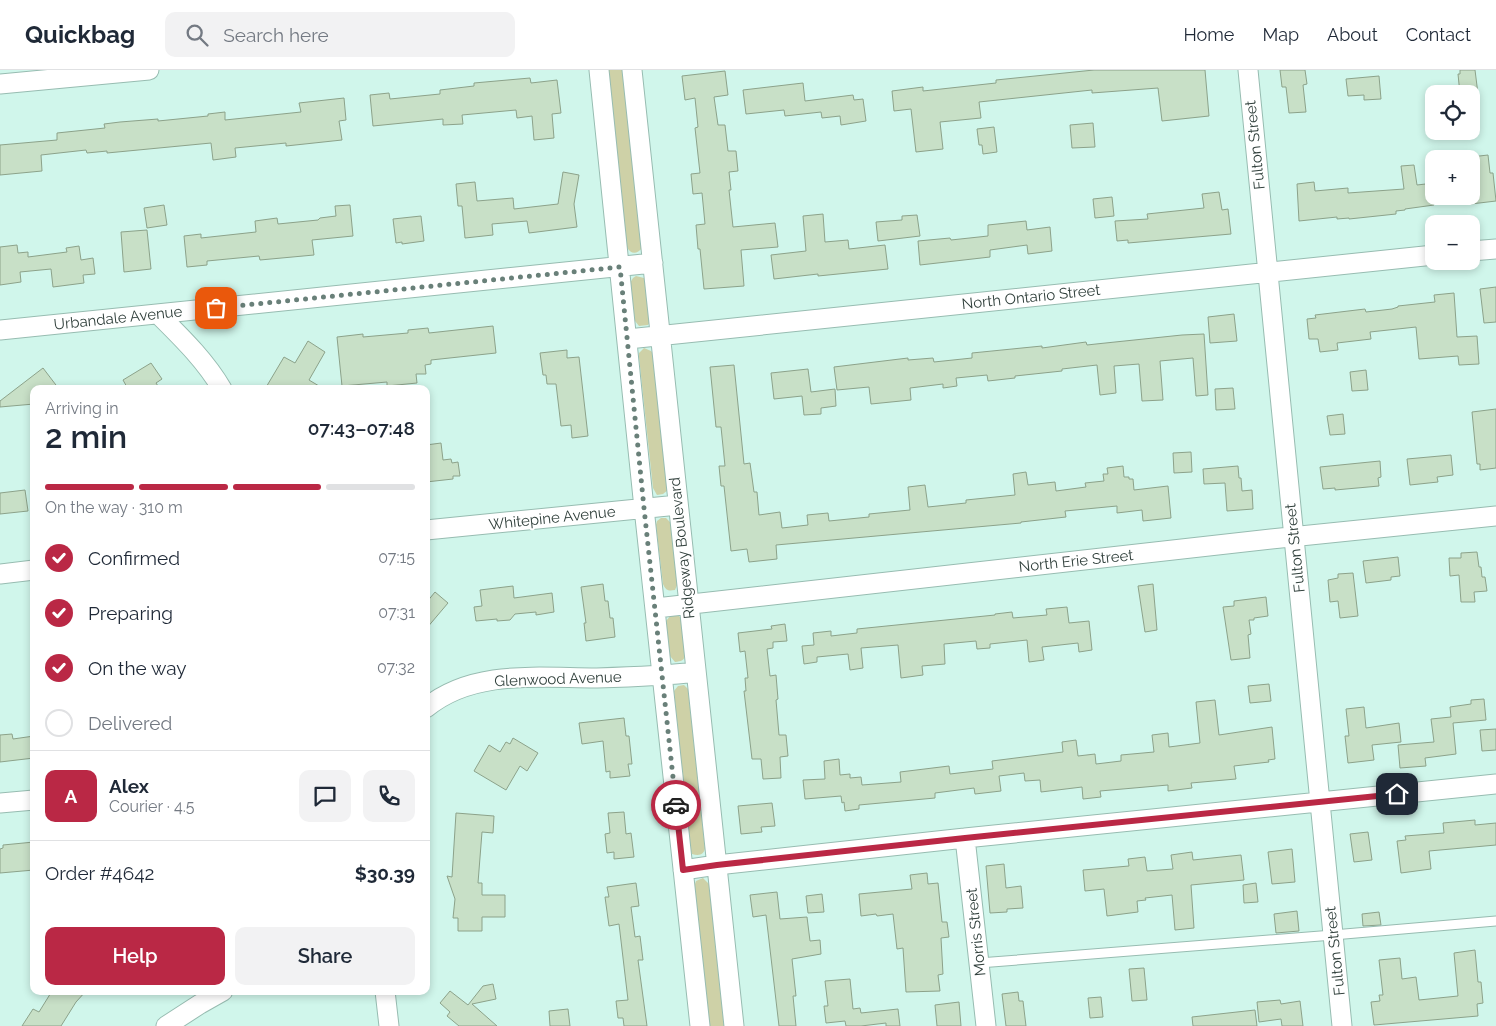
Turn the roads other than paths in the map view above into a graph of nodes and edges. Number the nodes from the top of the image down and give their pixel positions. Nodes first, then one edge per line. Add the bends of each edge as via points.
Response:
1 (149, 70) edge
2 (599, 70) edge
3 (632, 70) edge
4 (1248, 70) edge
5 (0, 84) edge
6 (1496, 249) edge
7 (1480, 250) edge
8 (1425, 256) edge
9 (654, 263) junction
10 (620, 267) junction
11 (1268, 272) junction
12 (158, 314) junction
13 (0, 330) edge
14 (661, 336) junction
15 (628, 339) junction
16 (219, 385) edge
17 (678, 505) junction
18 (644, 508) junction
19 (1496, 516) edge
20 (430, 530) edge
21 (1294, 537) junction
22 (30, 570) edge
23 (0, 574) edge
24 (688, 605) junction
25 (656, 608) junction
26 (696, 672) junction
27 (663, 676) junction
28 (430, 704) edge
29 (1496, 784) edge
30 (30, 800) edge
31 (1320, 802) junction
32 (0, 803) edge
33 (965, 838) junction
34 (717, 865) junction
35 (683, 870) junction
36 (1496, 920) edge
37 (1333, 935) junction
38 (979, 962) junction
39 (216, 995) edge
40 (386, 995) edge
41 (166, 1026) edge
42 (389, 1026) edge
43 (700, 1026) edge
44 (734, 1026) edge
45 (986, 1026) edge
46 (1342, 1026) edge

1 - 5 street
2 - 10 street
3 - 9 street, Ridgeway Boulevard
4 - 11 street, Fulton Street
6 - 7 street
8 - 11 street, North Ontario Street
9 - 10 street, Urbandale Avenue
9 - 14 street, Ridgeway Boulevard
10 - 12 street, Urbandale Avenue
10 - 15 street
11 - 14 street, North Ontario Street
11 - 21 street, Fulton Street
12 - 13 street, Urbandale Avenue
12 - 16 street via 188,344
14 - 15 street, North Ontario Street
14 - 17 street, Ridgeway Boulevard
15 - 18 street
17 - 18 street, Whitepine Avenue
17 - 24 street, Ridgeway Boulevard
18 - 20 street, Whitepine Avenue
18 - 25 street
19 - 21 street, North Erie Street
21 - 24 street, North Erie Street
21 - 31 street, Fulton Street
22 - 23 street
24 - 25 street, North Erie Street
24 - 26 street, Ridgeway Boulevard
25 - 27 street
26 - 27 street, Glenwood Avenue
26 - 34 street, Ridgeway Boulevard
27 - 28 street, Glenwood Avenue via 492,680 449,693
27 - 35 street
29 - 31 street
30 - 32 street
31 - 33 street
31 - 37 street, Fulton Street
33 - 34 street
33 - 38 street, Morris Street
34 - 35 street
34 - 44 street, Ridgeway Boulevard
35 - 43 street
36 - 37 lane
37 - 38 lane
37 - 46 street, Fulton Street
38 - 45 street, Morris Street
39 - 41 street
40 - 42 street

